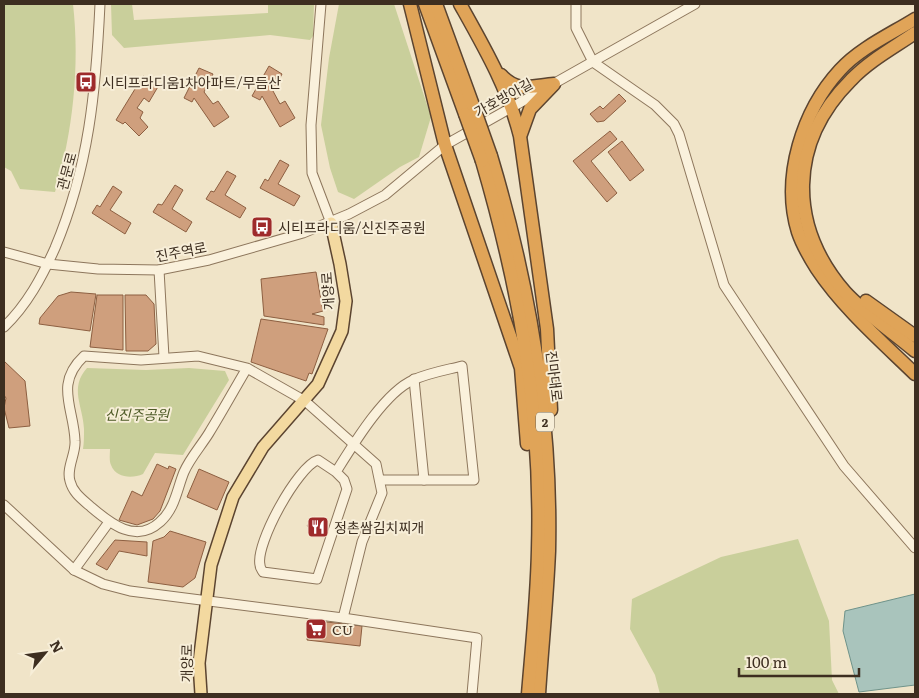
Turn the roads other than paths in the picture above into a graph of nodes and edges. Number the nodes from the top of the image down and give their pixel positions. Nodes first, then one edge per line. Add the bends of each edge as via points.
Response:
1 (100, 4) edge
2 (321, 4) edge
3 (410, 4) edge
4 (425, 4) edge
5 (436, 4) edge
6 (460, 4) edge
7 (576, 4) edge
8 (695, 4) edge
9 (915, 11) edge
10 (915, 19) edge
11 (915, 33) edge
12 (898, 37) junction
13 (915, 39) edge
14 (593, 62) junction
15 (497, 71) junction
16 (554, 84) junction
17 (513, 107) junction
18 (470, 111) junction
19 (520, 136) junction
20 (445, 145) junction
21 (487, 159) junction
22 (331, 223) junction
23 (4, 252) edge
24 (48, 264) junction
25 (160, 270) junction
26 (846, 292) junction
27 (4, 327) edge
28 (915, 336) edge
29 (915, 351) edge
30 (164, 357) junction
31 (247, 368) junction
32 (915, 374) edge
33 (414, 379) junction
34 (304, 401) junction
35 (354, 444) junction
36 (547, 456) junction
37 (336, 472) junction
38 (380, 480) junction
39 (424, 480) junction
40 (538, 499) junction
41 (4, 505) edge
42 (109, 522) junction
43 (915, 548) edge
44 (74, 570) junction
45 (205, 602) junction
46 (343, 618) junction
47 (201, 694) edge
48 (472, 694) edge
49 (528, 694) edge
50 (539, 694) edge

1 - 24 street, 관문로 via 96,79 88,141 69,212
2 - 22 street, 개양로 via 311,125 312,173
3 - 20 highway
4 - 18 highway, 2
5 - 18 highway, 2
6 - 15 highway
7 - 14 street via 576,28
8 - 14 street, 가호방아길
9 - 12 highway via 908,16
10 - 12 highway
11 - 12 highway
12 - 13 highway
12 - 26 highway via 838,93 820,120 804,167 803,205 813,244
12 - 32 highway via 841,69 818,99 803,132 794,164 795,218 798,233 826,281
14 - 16 street, 가호방아길
14 - 43 street via 655,105 674,124 684,146 724,285 844,466
15 - 16 highway via 514,86
15 - 17 highway
16 - 17 street, 가호방아길
16 - 19 highway via 530,108
17 - 19 highway
17 - 20 street, 가호방아길
18 - 21 highway, 2, bridge
19 - 36 highway via 547,329 552,434
20 - 22 street, 가호방아길 via 386,195
20 - 40 highway via 521,368 531,484
21 - 36 highway, 진마대로 / 2 via 521,264 534,328
21 - 40 highway, 진마대로 / 2 via 524,330 534,411
22 - 25 street, 진주역로 via 209,260
22 - 34 main road, 개양로 via 346,301 342,331 324,372
23 - 24 street, 진주역로
24 - 25 street, 진주역로
24 - 27 street, 관문로 via 27,301
25 - 30 street
26 - 28 highway via 871,303
26 - 29 highway
30 - 31 street via 198,356
30 - 42 street via 141,360 84,356 67,383 66,396 76,443 69,480 75,493
31 - 34 street
31 - 42 street via 184,472 174,502 164,518 141,532 129,532
33 - 35 street via 395,390
33 - 39 street
33 - 39 street via 462,366 474,480
34 - 35 street
34 - 45 main road, 개양로 via 263,447 233,497 211,565
35 - 37 street
35 - 38 street via 376,464
36 - 50 highway, 진마대로 / 2 via 549,550
37 - 37 street via 347,489 317,579 263,572 259,564 266,536 290,490 311,462 318,460
38 - 39 street
38 - 46 street via 382,493 362,542
40 - 49 highway, 진마대로 / 2 via 536,592
41 - 44 street
42 - 44 street
44 - 45 street via 103,584 130,591
45 - 46 street
45 - 47 main road, 개양로 via 199,664
46 - 48 street via 477,638

